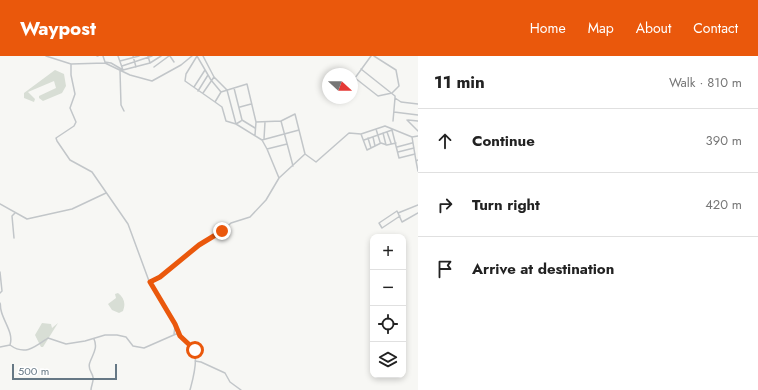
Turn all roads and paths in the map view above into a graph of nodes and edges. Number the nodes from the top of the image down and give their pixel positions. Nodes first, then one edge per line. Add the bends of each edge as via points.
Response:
1 (46, 56) edge
2 (104, 56) edge
3 (119, 56) edge
4 (139, 56) edge
5 (152, 56) edge
6 (160, 56) edge
7 (169, 56) edge
8 (192, 56) edge
9 (197, 56) edge
10 (203, 56) edge
11 (371, 56) edge
12 (374, 56) edge
13 (133, 57) edge
14 (148, 57) edge
15 (120, 61) junction
16 (135, 62) junction
17 (174, 62) dead end
18 (105, 63) junction
19 (150, 63) junction
20 (71, 64) junction
21 (122, 66) junction
22 (136, 67) junction
23 (154, 67) dead end
24 (360, 69) junction
25 (124, 70) junction
26 (205, 70) junction
27 (120, 71) junction
28 (358, 73) edge
29 (208, 75) junction
30 (214, 77) junction
31 (211, 80) junction
32 (358, 80) edge
33 (194, 87) junction
34 (234, 88) junction
35 (227, 90) junction
36 (198, 91) junction
37 (221, 92) junction
38 (392, 93) junction
39 (203, 94) junction
40 (396, 98) junction
41 (215, 102) junction
42 (237, 102) junction
43 (231, 103) junction
44 (251, 104) junction
45 (418, 104) edge
46 (239, 107) junction
47 (124, 111) dead end
48 (394, 112) junction
49 (407, 114) junction
50 (418, 115) edge
51 (242, 120) junction
52 (407, 120) junction
53 (281, 121) junction
54 (393, 121) dead end
55 (418, 121) edge
56 (256, 122) junction
57 (265, 122) junction
58 (236, 124) junction
59 (255, 128) junction
60 (376, 129) junction
61 (299, 130) junction
62 (418, 131) edge
63 (387, 132) junction
64 (383, 133) junction
65 (284, 134) junction
66 (361, 134) junction
67 (254, 135) junction
68 (378, 135) junction
69 (373, 137) junction
70 (412, 137) junction
71 (418, 137) edge
72 (368, 138) junction
73 (263, 140) junction
74 (364, 140) junction
75 (380, 143) junction
76 (396, 143) junction
77 (412, 143) dead end
78 (287, 144) junction
79 (391, 144) junction
80 (386, 145) junction
81 (375, 146) junction
82 (397, 147) junction
83 (371, 148) junction
84 (414, 148) junction
85 (267, 149) junction
86 (398, 152) junction
87 (305, 154) junction
88 (415, 154) junction
89 (417, 160) edge
90 (293, 166) junction
91 (418, 170) edge
92 (279, 178) junction
93 (107, 193) junction
94 (0, 204) edge
95 (418, 205) edge
96 (15, 213) junction
97 (398, 213) junction
98 (418, 213) edge
99 (400, 216) junction
100 (14, 238) dead end
101 (0, 272) edge
102 (150, 282) junction
103 (0, 293) edge
104 (0, 303) edge
105 (175, 324) junction
106 (174, 334) junction
107 (180, 336) junction
108 (94, 339) junction
109 (10, 345) junction
110 (0, 347) edge
111 (195, 361) junction
112 (91, 390) edge
113 (190, 390) edge
114 (241, 390) edge

1 - 20 street
2 - 18 street
3 - 15 street
4 - 13 street
5 - 14 street
6 - 19 street
7 - 17 street
7 - 23 street
8 - 27 street via 154,80
9 - 26 street
9 - 33 street via 186,74 185,81
10 - 30 street
11 - 24 street
12 - 38 street via 398,73 399,86
13 - 15 street
13 - 16 street
14 - 16 street
14 - 19 street
15 - 21 street
16 - 21 street
16 - 22 street
18 - 20 street
18 - 25 street via 111,63
18 - 27 street
19 - 22 street
20 - 93 street via 75,94 70,108 76,122 56,140 70,160 90,170
21 - 25 street
22 - 25 street
24 - 28 street
24 - 38 street
26 - 29 street
26 - 33 street
27 - 47 street via 121,105
29 - 31 street
29 - 36 street
30 - 31 street
30 - 35 street
31 - 37 street
31 - 39 street
32 - 38 street via 378,96
33 - 36 street
34 - 35 street
34 - 42 street
34 - 44 street via 247,84
35 - 37 street
35 - 43 street
36 - 39 street
37 - 41 street
38 - 40 street
39 - 41 street
40 - 45 street via 401,102
40 - 48 street
41 - 58 street via 222,107 226,121
42 - 43 street
42 - 46 street
43 - 58 street
44 - 46 street
44 - 56 street
46 - 51 street
48 - 49 street
48 - 54 street
49 - 50 street
49 - 52 street
51 - 58 street
51 - 59 street
52 - 55 street
52 - 62 street
53 - 57 street
53 - 61 street via 295,114
53 - 65 street
56 - 57 street
56 - 59 street
57 - 73 street
58 - 67 street
59 - 67 street
60 - 66 street
60 - 68 street
60 - 70 street via 385,126
61 - 65 street
61 - 87 street
63 - 64 street
63 - 76 street via 392,130
63 - 79 street
64 - 68 street
64 - 80 street
65 - 73 street
65 - 78 street
66 - 74 street
66 - 87 street via 349,133 316,162
67 - 73 street
68 - 69 street
68 - 75 street
69 - 72 street
69 - 81 street
70 - 71 street
70 - 84 street
72 - 74 street
72 - 83 street
73 - 85 street
74 - 83 street via 367,150
75 - 80 street
75 - 81 street
76 - 79 street
76 - 82 street
77 - 82 street
78 - 85 street
78 - 90 street
79 - 80 street
81 - 83 street
82 - 86 street
84 - 86 street
84 - 88 street
85 - 92 street
86 - 88 street via 399,158
87 - 90 street
88 - 89 street
89 - 91 street
90 - 92 street
92 - 102 street via 266,200 247,219 231,223 192,250 158,279
93 - 96 street via 72,209 27,220
93 - 102 street via 128,224
94 - 96 street
95 - 97 street
96 - 100 street via 12,216
97 - 99 street
97 - 99 street via 397,211 379,223 382,228
98 - 99 street via 402,222
101 - 103 street
102 - 105 street
104 - 109 street via 9,332
105 - 106 street
105 - 107 street
106 - 107 street
106 - 108 street via 144,348 133,346 126,337 105,335
107 - 111 street via 195,350
108 - 109 street via 66,344 48,338 34,349 28,350 16,349
108 - 112 street via 95,354 89,369 94,379
109 - 110 street
111 - 113 street
111 - 114 street via 225,373 230,382

